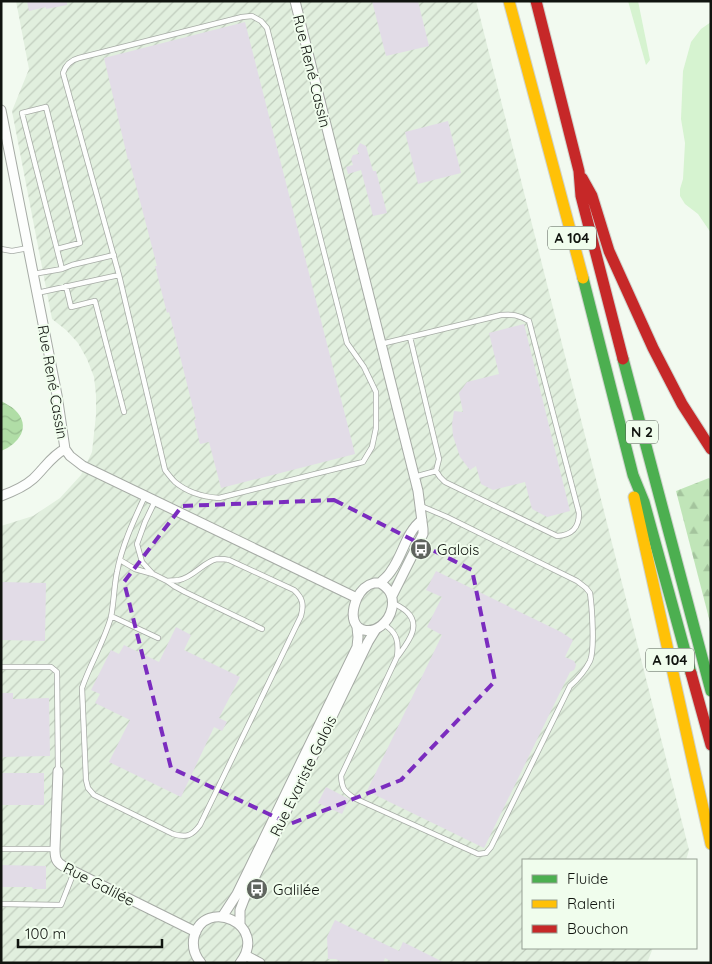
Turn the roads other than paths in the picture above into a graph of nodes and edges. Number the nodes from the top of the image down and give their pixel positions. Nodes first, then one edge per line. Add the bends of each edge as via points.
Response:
1 (295, 1) edge
2 (509, 1) edge
3 (536, 1) edge
4 (1, 110) edge
5 (579, 171) junction
6 (28, 248) junction
7 (1, 249) edge
8 (57, 249) junction
9 (114, 255) junction
10 (62, 270) junction
11 (33, 274) junction
12 (119, 275) junction
13 (66, 286) junction
14 (37, 292) junction
15 (410, 337) junction
16 (381, 344) junction
17 (124, 412) dead end
18 (711, 448) edge
19 (65, 449) junction
20 (436, 471) junction
21 (633, 475) junction
22 (414, 477) junction
23 (1, 496) edge
24 (145, 496) junction
25 (155, 501) junction
26 (421, 506) junction
27 (422, 520) junction
28 (120, 560) junction
29 (153, 574) junction
30 (167, 581) junction
31 (380, 583) junction
32 (357, 598) junction
33 (392, 599) junction
34 (111, 616) junction
35 (357, 627) junction
36 (379, 627) junction
37 (262, 629) dead end
38 (158, 638) dead end
39 (397, 657) junction
40 (1, 667) edge
41 (711, 691) edge
42 (711, 745) edge
43 (58, 771) joint
44 (711, 844) edge
45 (1, 849) edge
46 (56, 849) junction
47 (74, 872) junction
48 (1, 904) edge
49 (222, 917) junction
50 (240, 925) junction
51 (196, 932) junction
52 (242, 959) edge
53 (197, 961) edge
54 (260, 963) edge

1 - 16 street, Rue René Cassin
2 - 21 highway, A 104
3 - 5 highway, A 104
4 - 6 street, Rue René Cassin
5 - 18 highway, A 104 via 592,196 608,251 652,348 682,404
5 - 41 highway, N 2 via 581,196
6 - 7 lane
6 - 11 street, Rue René Cassin
8 - 8 lane via 22,113 46,107 80,243
8 - 10 lane
9 - 10 lane
9 - 12 lane
9 - 12 lane via 63,73 65,66 72,60 242,17 252,16 261,21 267,28 347,343 376,392 376,428 372,447 363,462 219,498 204,497 176,483 164,470
10 - 11 lane
11 - 14 street, Rue René Cassin
12 - 13 lane
13 - 14 lane
13 - 17 lane via 71,306 95,301
14 - 19 street, Rue René Cassin
15 - 16 lane
15 - 20 lane via 439,459
15 - 20 lane via 501,315 513,314 529,321 579,519 574,530 557,536 446,482
16 - 22 street, Rue René Cassin
19 - 23 street via 53,456 27,483
19 - 24 street, Rue René Cassin via 83,466
20 - 22 lane
21 - 42 highway via 644,502
21 - 44 highway, A 104 via 635,505
22 - 26 street, Rue René Cassin
24 - 25 street, Rue René Cassin
24 - 28 lane
25 - 29 lane via 137,544 142,562
25 - 32 street, Rue René Cassin
26 - 27 street, Rue René Cassin
26 - 39 lane via 577,581 590,593 591,660 570,686 486,853 478,854 354,798 341,785 341,776
27 - 31 street via 415,524 395,566
27 - 33 street, Rue Evariste Galois via 423,534
28 - 29 lane
28 - 34 lane
29 - 30 lane
30 - 34 lane via 180,580 218,559 229,560 294,590 299,594 303,609 200,825 189,835 173,834 94,795 88,788 82,688
30 - 37 lane
31 - 32 street via 364,588
31 - 33 street via 390,590
32 - 35 street, Rue Evariste Galois via 352,614
33 - 36 street, Rue Evariste Galois via 391,611
33 - 39 lane via 412,618 414,626 411,637
34 - 38 lane
35 - 36 street via 370,631
35 - 49 street, Rue Evariste Galois via 357,647 237,894
36 - 39 lane via 392,629 398,647
36 - 50 street, Rue Evariste Galois via 368,642 244,897
40 - 43 lane via 51,666 57,672
43 - 46 street, Rue Galilée
45 - 46 lane
46 - 47 street, Rue Galilée via 57,861
47 - 48 lane via 61,905
47 - 51 street, Rue Galilée
49 - 50 street
49 - 51 street via 207,920
50 - 52 street via 247,939
51 - 53 street via 193,946
52 - 54 street

